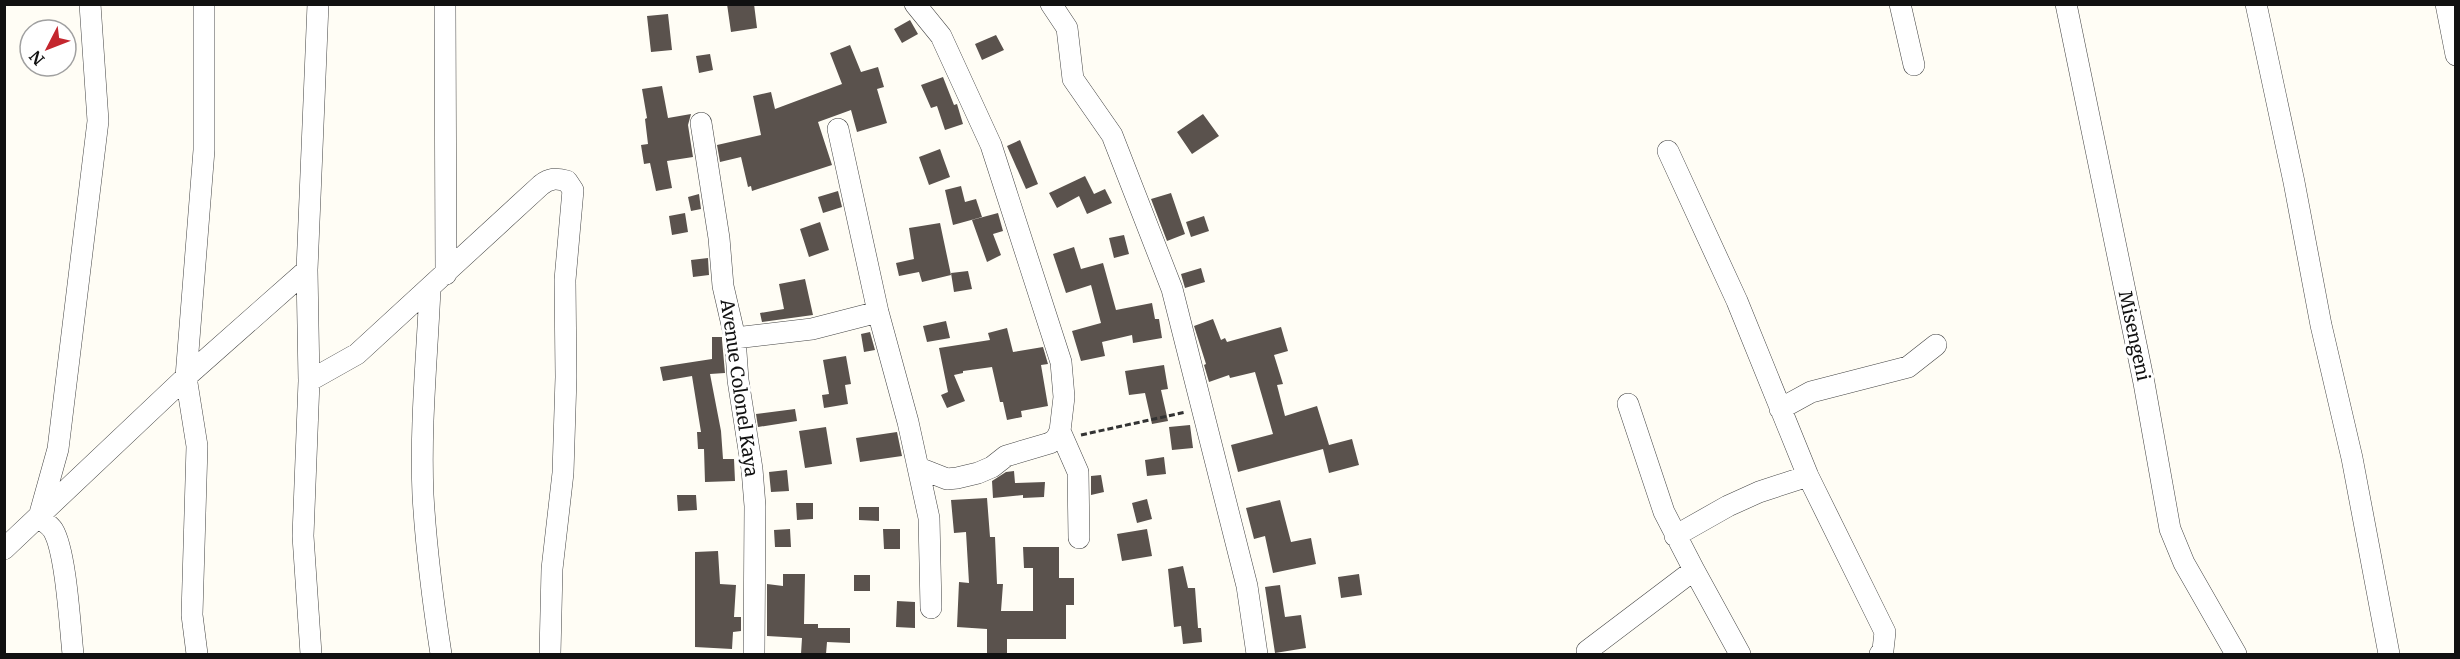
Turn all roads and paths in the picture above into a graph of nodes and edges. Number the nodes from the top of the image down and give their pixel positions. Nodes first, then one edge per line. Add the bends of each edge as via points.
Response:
1 (90, 4) edge
2 (204, 4) edge
3 (318, 4) edge
4 (445, 4) edge
5 (915, 4) edge
6 (1051, 4) edge
7 (1900, 4) edge
8 (2066, 4) edge
9 (2256, 4) edge
10 (2446, 4) edge
11 (2456, 55) edge
12 (1914, 65) dead end
13 (701, 123) dead end
14 (838, 129) dead end
15 (1668, 151) dead end
16 (307, 270) junction
17 (446, 274) junction
18 (430, 289) junction
19 (878, 312) junction
20 (735, 338) junction
21 (1936, 345) dead end
22 (186, 376) junction
23 (309, 381) junction
24 (1628, 404) dead end
25 (1780, 409) junction
26 (1202, 410) junction
27 (1060, 431) junction
28 (919, 468) junction
29 (1809, 476) junction
30 (39, 517) junction
31 (1675, 536) junction
32 (1079, 538) dead end
33 (4, 549) edge
34 (1694, 570) junction
35 (931, 608) dead end
36 (1587, 651) dead end
37 (73, 654) edge
38 (197, 654) edge
39 (311, 654) edge
40 (441, 654) edge
41 (550, 654) edge
42 (754, 654) edge
43 (1257, 654) edge
44 (1740, 654) edge
45 (1880, 654) edge
46 (2236, 654) edge
47 (2389, 654) edge

1 - 30 street via 98,121 58,448
2 - 22 street via 204,150
3 - 16 street
4 - 17 street
5 - 27 street via 941,36 991,145 1061,362 1064,398
6 - 26 street via 1067,28 1073,79 1112,135 1172,289
7 - 12 street
8 - 46 street, Misengeni via 2144,383 2170,530 2184,563
9 - 47 street via 2352,458
10 - 11 street
13 - 20 street, Avenue Colonel Kaya via 723,286
14 - 19 street
15 - 25 street via 1737,301
16 - 22 street
16 - 23 street
17 - 18 street
17 - 41 street via 548,179 567,181 573,190 565,280 563,473 552,569
18 - 23 street via 357,354
18 - 40 street via 423,494
19 - 20 street via 812,329
19 - 28 street
20 - 42 street, Avenue Colonel Kaya via 755,506
21 - 25 street via 1908,367 1812,392
22 - 30 street
22 - 38 street via 197,446 192,615
23 - 39 street via 303,536
24 - 31 street
25 - 29 street
26 - 27 path via 1079,435
26 - 43 street via 1247,586
27 - 28 street via 1050,443 1006,456 978,473 947,479
27 - 32 street via 1078,472
28 - 35 street via 929,518
29 - 31 street via 1759,492
29 - 45 street via 1885,632
30 - 33 street
30 - 37 street via 53,530 58,544
31 - 34 street
34 - 36 street
34 - 44 street

